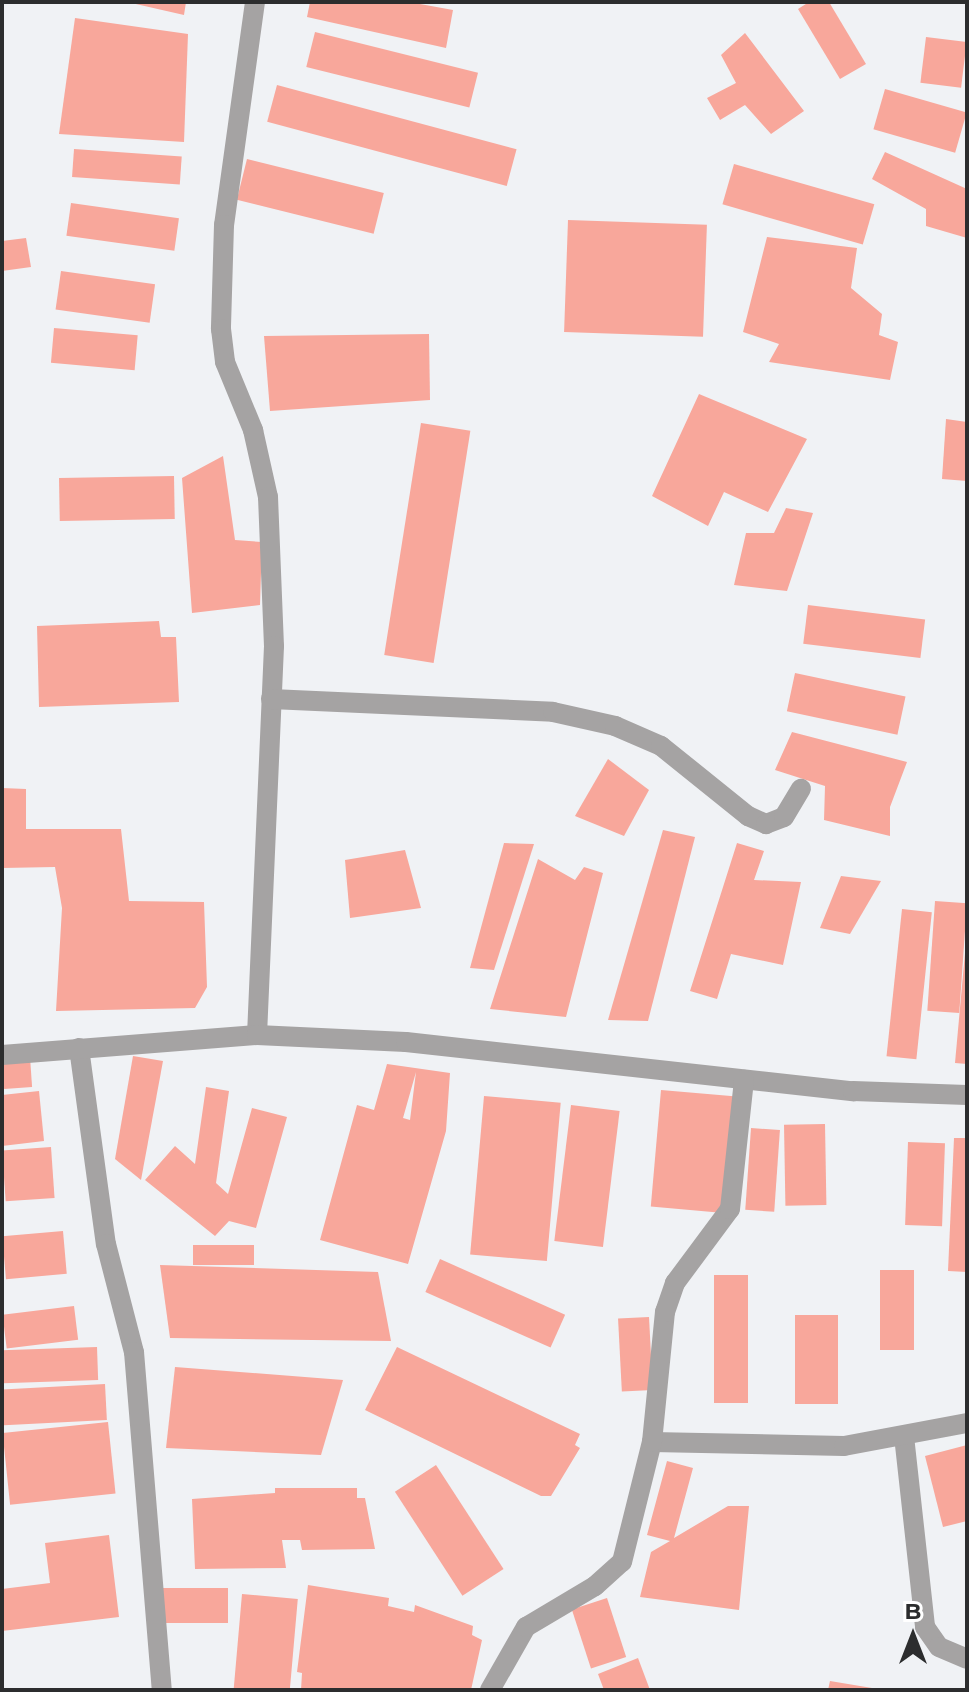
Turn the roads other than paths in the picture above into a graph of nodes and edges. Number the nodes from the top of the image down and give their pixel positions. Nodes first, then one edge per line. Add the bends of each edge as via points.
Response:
1 (255, 2) edge
2 (271, 699) junction
3 (801, 789) dead end
4 (257, 1035) junction
5 (79, 1048) junction
6 (2, 1055) edge
7 (744, 1080) junction
8 (967, 1095) edge
9 (967, 1423) edge
10 (904, 1436) junction
11 (652, 1442) junction
12 (967, 1659) edge
13 (162, 1690) edge
14 (490, 1690) edge

1 - 2 street via 224,225 221,329 225,362 253,430 268,497
2 - 3 street via 553,712 615,726 661,746 748,816 766,824 784,817
2 - 4 street
4 - 5 street
4 - 7 street via 406,1042
5 - 6 street
5 - 13 street via 106,1244 134,1352
7 - 8 street
7 - 11 street via 730,1209 675,1283 665,1312
9 - 10 street
10 - 11 street via 844,1446
10 - 12 street via 925,1627 939,1647
11 - 14 street via 622,1562 595,1586 526,1627

